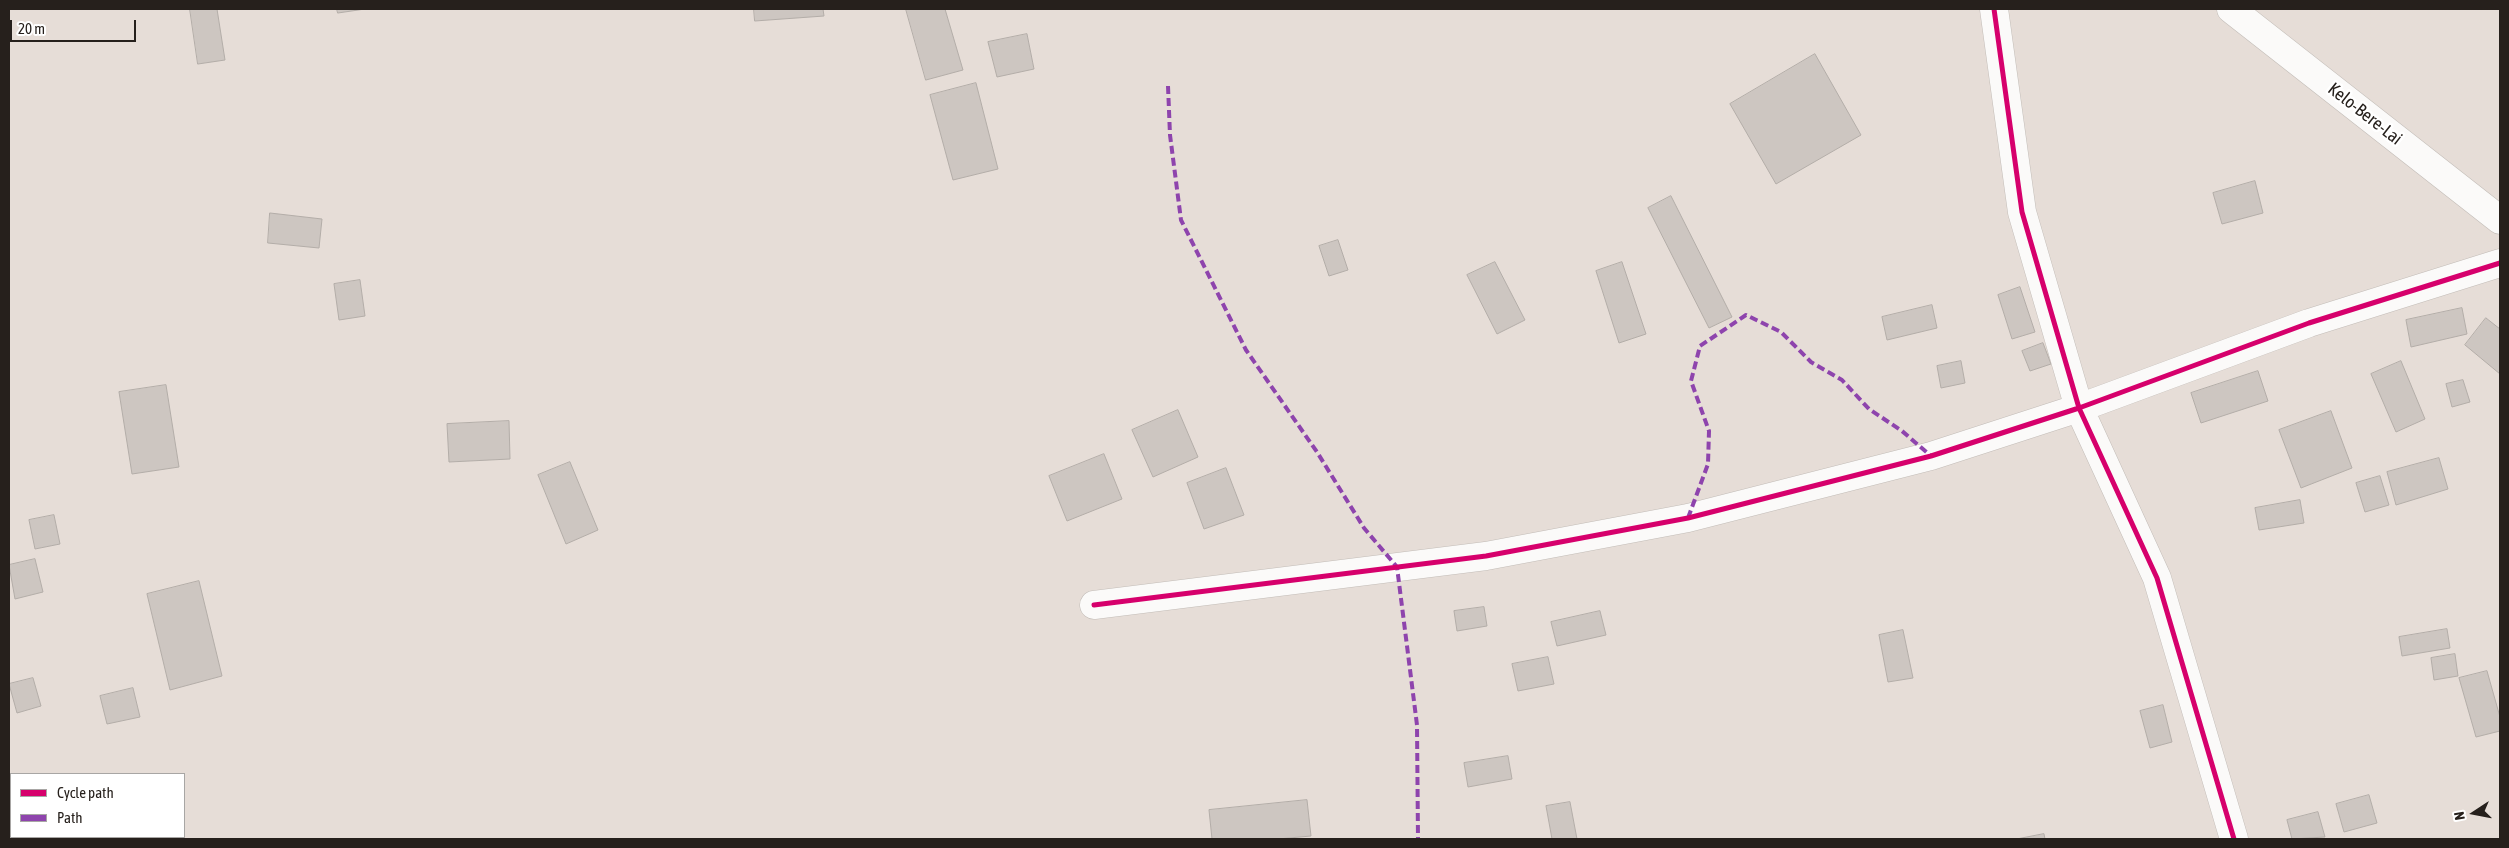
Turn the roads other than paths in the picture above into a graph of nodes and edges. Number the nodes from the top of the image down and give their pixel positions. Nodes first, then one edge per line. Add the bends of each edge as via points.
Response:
1 (1994, 9) edge
2 (2231, 9) edge
3 (2500, 220) edge
4 (2500, 263) edge
5 (2079, 408) junction
6 (1094, 605) dead end
7 (2234, 839) edge

1 - 5 street via 2022,212
2 - 3 street, Kelo-Bere-Lai
4 - 5 street via 2309,323
5 - 6 street via 1931,456 1688,518 1486,556
5 - 7 street via 2157,578

